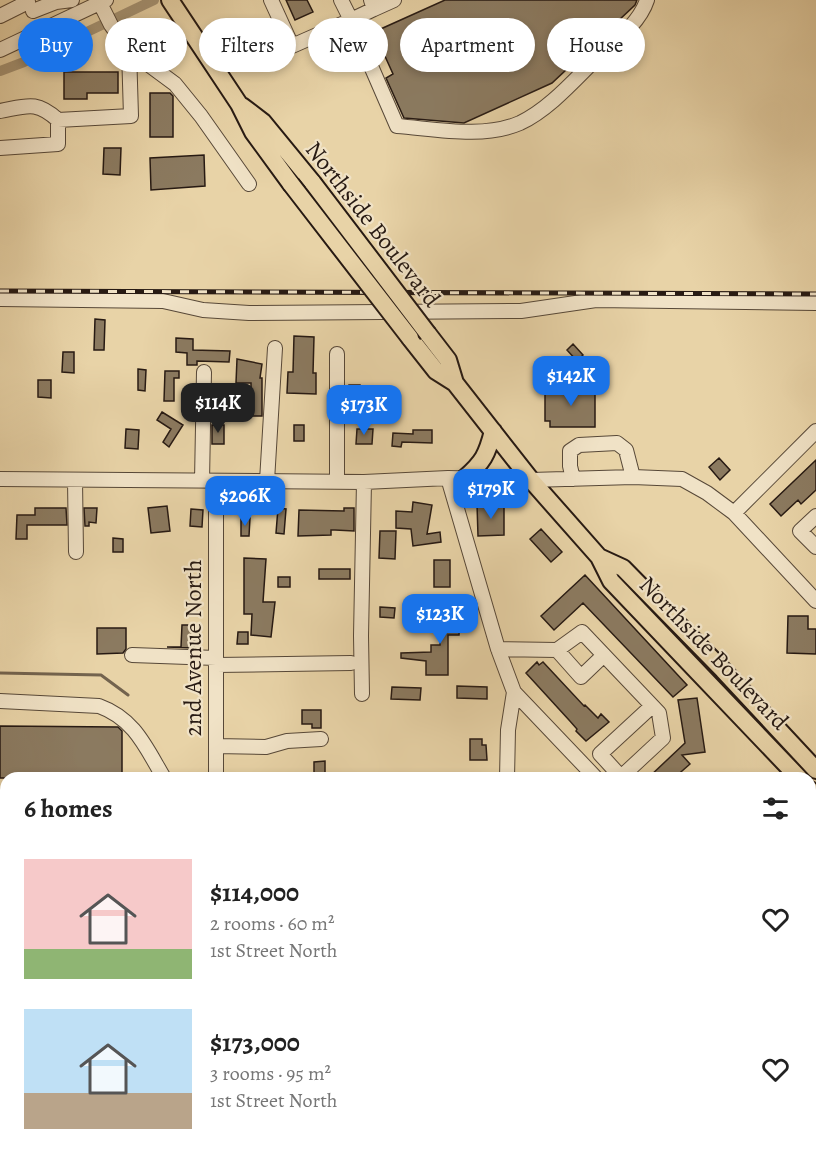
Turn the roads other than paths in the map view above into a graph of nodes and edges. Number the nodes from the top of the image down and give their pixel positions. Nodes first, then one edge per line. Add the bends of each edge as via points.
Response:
1 (72, 0) edge
2 (341, 0) edge
3 (394, 0) edge
4 (647, 0) edge
5 (56, 1) edge
6 (171, 2) edge
7 (30, 4) edge
8 (373, 4) edge
9 (274, 7) edge
10 (105, 11) edge
11 (1, 14) edge
12 (38, 18) edge
13 (83, 18) edge
14 (350, 18) edge
15 (354, 18) edge
16 (308, 39) edge
17 (18, 42) edge
18 (0, 50) edge
19 (130, 72) edge
20 (159, 72) edge
21 (374, 72) edge
22 (239, 104) junction
23 (0, 111) edge
24 (58, 120) junction
25 (0, 148) edge
26 (249, 184) dead end
27 (0, 299) edge
28 (816, 303) edge
29 (275, 348) dead end
30 (337, 354) dead end
31 (204, 372) dead end
32 (455, 382) junction
33 (493, 431) junction
34 (816, 431) edge
35 (633, 477) junction
36 (457, 478) junction
37 (0, 479) edge
38 (573, 479) junction
39 (75, 480) junction
40 (531, 480) junction
41 (209, 481) junction
42 (267, 481) junction
43 (337, 482) junction
44 (364, 482) junction
45 (734, 513) junction
46 (816, 516) edge
47 (816, 547) edge
48 (76, 552) dead end
49 (599, 557) junction
50 (816, 601) edge
51 (498, 649) junction
52 (557, 650) junction
53 (132, 655) dead end
54 (604, 655) junction
55 (216, 661) junction
56 (351, 663) dead end
57 (514, 693) junction
58 (362, 694) dead end
59 (0, 701) edge
60 (652, 706) junction
61 (321, 739) dead end
62 (216, 746) junction
63 (816, 770) edge
64 (160, 772) edge
65 (216, 772) edge
66 (507, 772) edge
67 (590, 772) edge
68 (616, 772) edge
69 (627, 772) edge
70 (794, 772) edge
71 (816, 1024) edge
72 (816, 1086) edge

1 - 5 street
2 - 14 street
3 - 8 street
4 - 21 street via 643,11 617,40 536,113 518,123 461,132 397,126
5 - 7 street
6 - 22 main road, Northside Boulevard
7 - 11 street
7 - 12 street
8 - 15 street
9 - 16 street via 292,46
10 - 13 street
17 - 18 street
19 - 24 street via 131,116
20 - 26 street via 175,84 201,116
22 - 32 main road, Northside Boulevard, bridge via 253,132 410,338 436,371
22 - 32 main road, Northside Boulevard, bridge via 263,122 313,183 448,360
23 - 24 street via 36,105
24 - 25 street via 58,144
27 - 28 street via 163,301 203,310 249,313 520,311 596,300
29 - 42 street
30 - 43 street
31 - 41 street, 2nd Avenue North
32 - 33 main road, Northside Boulevard
33 - 36 main road via 482,463
33 - 40 main road, Northside Boulevard
34 - 45 street
35 - 38 street
35 - 38 street via 626,450 617,443 579,445 570,451
35 - 45 street via 682,479
36 - 40 street
36 - 44 street
36 - 51 street
37 - 39 street
38 - 40 street
39 - 41 street
39 - 48 street
40 - 49 main road, Northside Boulevard
41 - 42 street
41 - 55 street, 2nd Avenue North
42 - 43 street
43 - 44 street
44 - 58 street
45 - 50 street
46 - 47 street via 800,531
49 - 63 main road, Northside Boulevard via 623,568
49 - 70 main road, Northside Boulevard via 611,581
51 - 52 street
51 - 57 street
52 - 54 street via 582,632
52 - 54 street via 581,677
53 - 55 street
54 - 60 street
55 - 56 street
55 - 62 street, 2nd Avenue North
57 - 66 street
57 - 67 street
59 - 64 street via 99,706 111,710 129,722
60 - 68 street via 600,754
60 - 69 street via 659,713 663,738
61 - 62 street via 266,747
62 - 65 street, 2nd Avenue North
71 - 72 street

